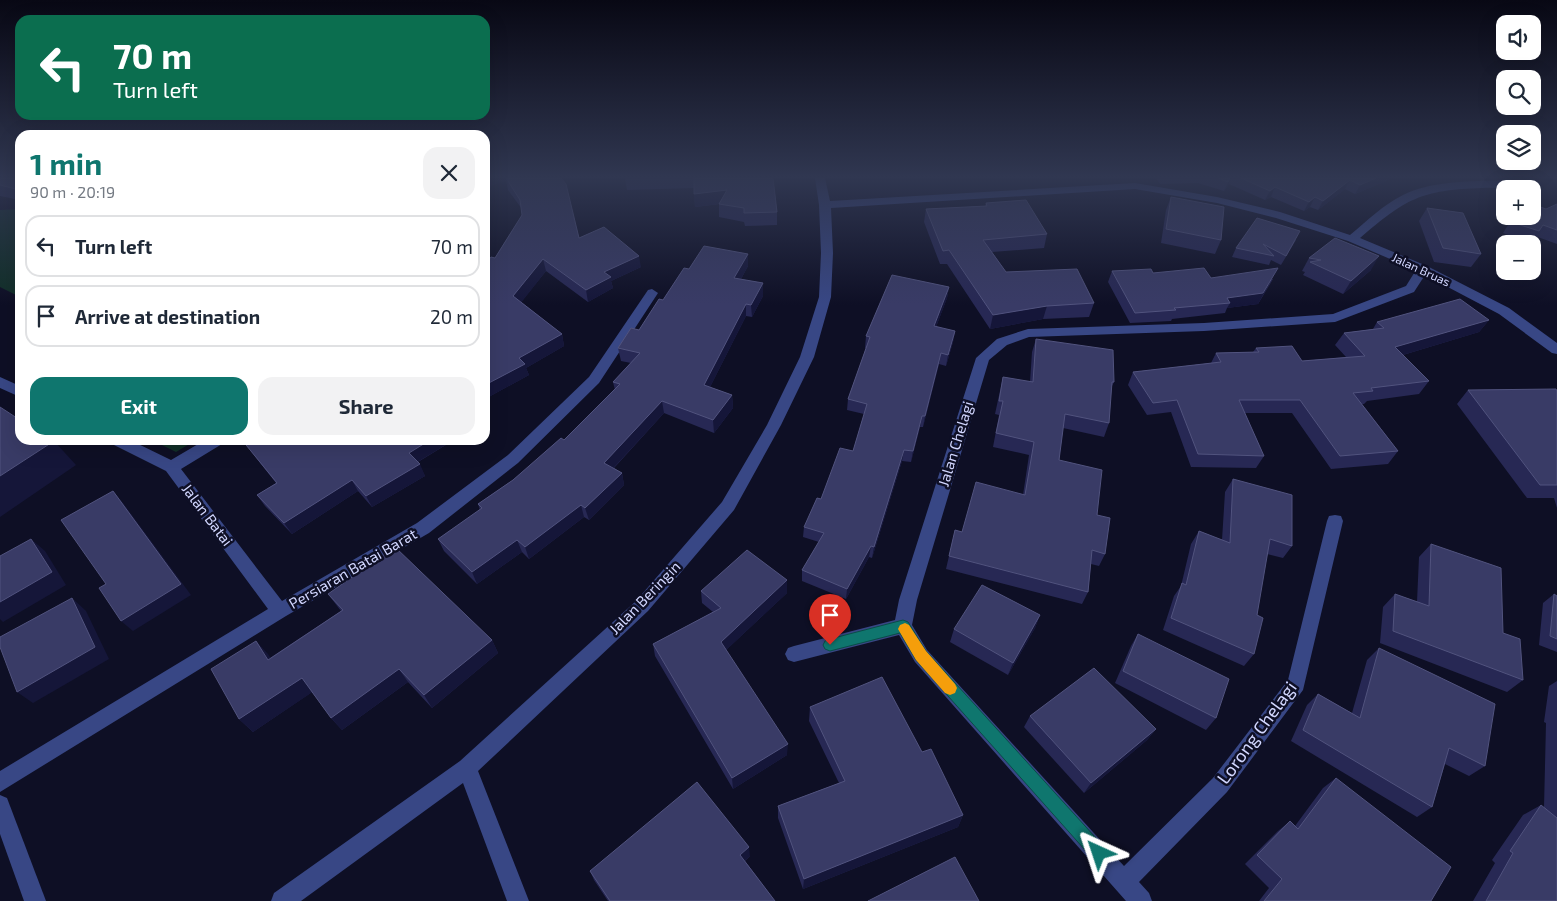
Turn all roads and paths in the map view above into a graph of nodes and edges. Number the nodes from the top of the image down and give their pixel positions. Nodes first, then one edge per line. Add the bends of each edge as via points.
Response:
1 (826, 220) edge
2 (1295, 220) edge
3 (1375, 220) edge
4 (1352, 239) junction
5 (1423, 270) junction
6 (652, 293) dead end
7 (1557, 350) edge
8 (0, 382) edge
9 (15, 390) edge
10 (127, 445) edge
11 (208, 445) edge
12 (171, 467) junction
13 (1335, 521) dead end
14 (280, 611) junction
15 (903, 626) junction
16 (794, 654) dead end
17 (467, 768) junction
18 (0, 782) edge
19 (0, 805) edge
20 (1124, 882) junction
21 (35, 901) edge
22 (282, 901) edge
23 (518, 901) edge
24 (1141, 901) edge

1 - 17 street, Jalan Beringin via 825,297 807,357 774,425 728,506 642,606
2 - 4 street, Jalan Bruas
3 - 4 street
4 - 5 street, Jalan Bruas
5 - 7 street, Jalan Bruas via 1504,311
5 - 15 street, Jalan Chelagi via 1410,289 1335,318 1204,327 1028,333 1002,342 983,358 908,600
6 - 14 street, Persiaran Batai Barat via 594,380 513,459 424,528
8 - 9 street
10 - 12 street, Jalan Batai
11 - 12 street
12 - 14 street, Jalan Batai
13 - 20 street, Lorong Chelagi via 1296,684 1220,786
14 - 18 street, Persiaran Batai Barat
15 - 16 street
15 - 20 street via 921,656
17 - 22 street, Jalan Beringin
17 - 23 street
19 - 21 street
20 - 24 street

